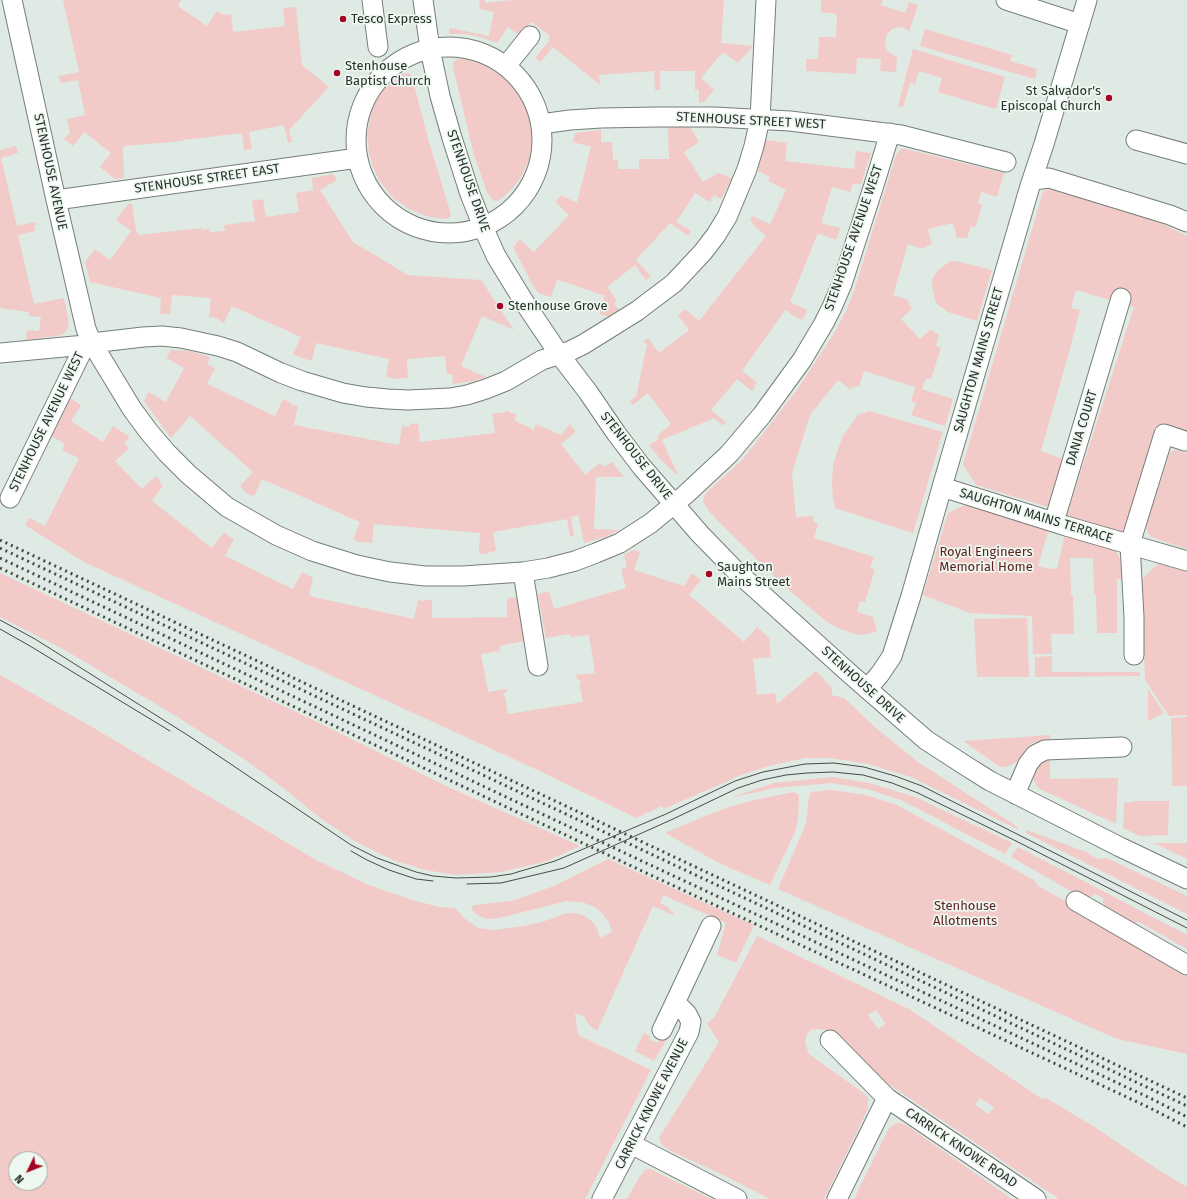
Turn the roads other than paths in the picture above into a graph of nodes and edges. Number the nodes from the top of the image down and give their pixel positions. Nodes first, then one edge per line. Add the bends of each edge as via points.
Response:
1 (12, 0) edge
2 (372, 0) edge
3 (423, 0) edge
4 (766, 0) edge
5 (1006, 0) edge
6 (1087, 0) edge
7 (1080, 24) junction
8 (530, 36) dead end
9 (378, 47) dead end
10 (430, 49) junction
11 (506, 66) junction
12 (760, 119) junction
13 (541, 124) junction
14 (890, 133) junction
15 (1136, 140) dead end
16 (1187, 154) edge
17 (358, 158) junction
18 (1006, 162) dead end
19 (1033, 180) junction
20 (56, 200) junction
21 (1187, 222) edge
22 (483, 227) junction
23 (1121, 298) dead end
24 (88, 344) junction
25 (0, 353) edge
26 (559, 354) junction
27 (1185, 441) dead end
28 (942, 487) junction
29 (10, 498) dead end
30 (674, 504) junction
31 (1054, 522) junction
32 (1130, 544) junction
33 (1187, 561) edge
34 (523, 572) junction
35 (1134, 655) dead end
36 (538, 666) dead end
37 (867, 690) junction
38 (1122, 747) dead end
39 (1014, 794) junction
40 (1187, 879) edge
41 (1088, 907) dead end
42 (711, 926) dead end
43 (1187, 965) edge
44 (674, 1005) junction
45 (662, 1030) dead end
46 (830, 1040) dead end
47 (887, 1098) junction
48 (631, 1144) junction
49 (602, 1199) edge
50 (737, 1199) edge
51 (837, 1199) edge
52 (1036, 1199) edge

1 - 20 street, STENHOUSE AVENUE
2 - 9 street
3 - 10 street, STENHOUSE DRIVE
4 - 12 street
5 - 7 street
6 - 7 street, SAUGHTON MAINS STREET
7 - 19 street, SAUGHTON MAINS STREET
8 - 11 street
10 - 11 street via 467,49 490,56
10 - 17 street via 395,64 369,92 358,123
10 - 22 street, STENHOUSE DRIVE via 452,138
11 - 13 street via 527,89
12 - 13 street, STENHOUSE STREET WEST via 601,118
12 - 14 street, STENHOUSE STREET WEST
12 - 26 street via 746,170 727,217 703,252 674,283 650,302 584,344
13 - 22 street via 542,147 538,170 533,181 512,208
14 - 18 street, STENHOUSE STREET WEST
14 - 30 street, STENHOUSE AVENUE WEST via 842,284 824,323 802,360 762,415 729,454
15 - 16 street
17 - 20 street, STENHOUSE STREET EAST
17 - 22 street via 372,193 399,218 422,229 446,233
19 - 21 street via 1049,178
19 - 28 street, SAUGHTON MAINS STREET
20 - 24 street, STENHOUSE AVENUE
22 - 26 street, STENHOUSE DRIVE via 496,256
23 - 31 street, DANIA COURT via 1103,332
24 - 25 street
24 - 26 street via 143,336 201,341 236,352 322,388 366,397 408,400 467,395 486,389
24 - 29 street, STENHOUSE AVENUE WEST
24 - 34 street, STENHOUSE AVENUE WEST via 132,409 188,474 227,507 276,535 325,556 390,572 463,576
26 - 30 street, STENHOUSE DRIVE via 633,455
27 - 32 street, SAUGHTON MAINS TERRACE via 1164,434
28 - 31 street, SAUGHTON MAINS TERRACE
28 - 37 street, SAUGHTON MAINS STREET via 892,656
30 - 34 street, STENHOUSE AVENUE WEST via 636,533 596,553 575,561
30 - 37 street, STENHOUSE DRIVE via 736,571
31 - 32 street, SAUGHTON MAINS TERRACE
32 - 33 street, SAUGHTON MAINS TERRACE
32 - 35 street, SAUGHTON MAINS TERRACE
34 - 36 street
37 - 39 street, STENHOUSE DRIVE via 926,740
38 - 39 street via 1045,750 1035,755 1028,764
39 - 40 street, STENHOUSE DRIVE
41 - 43 street
42 - 44 street
44 - 45 street
44 - 48 street, CARRICK KNOWE AVENUE via 686,1014 690,1022 689,1032
46 - 47 street, CARRICK KNOWE ROAD
47 - 51 street
47 - 52 street, CARRICK KNOWE ROAD
48 - 49 street, CARRICK KNOWE AVENUE
48 - 50 street

